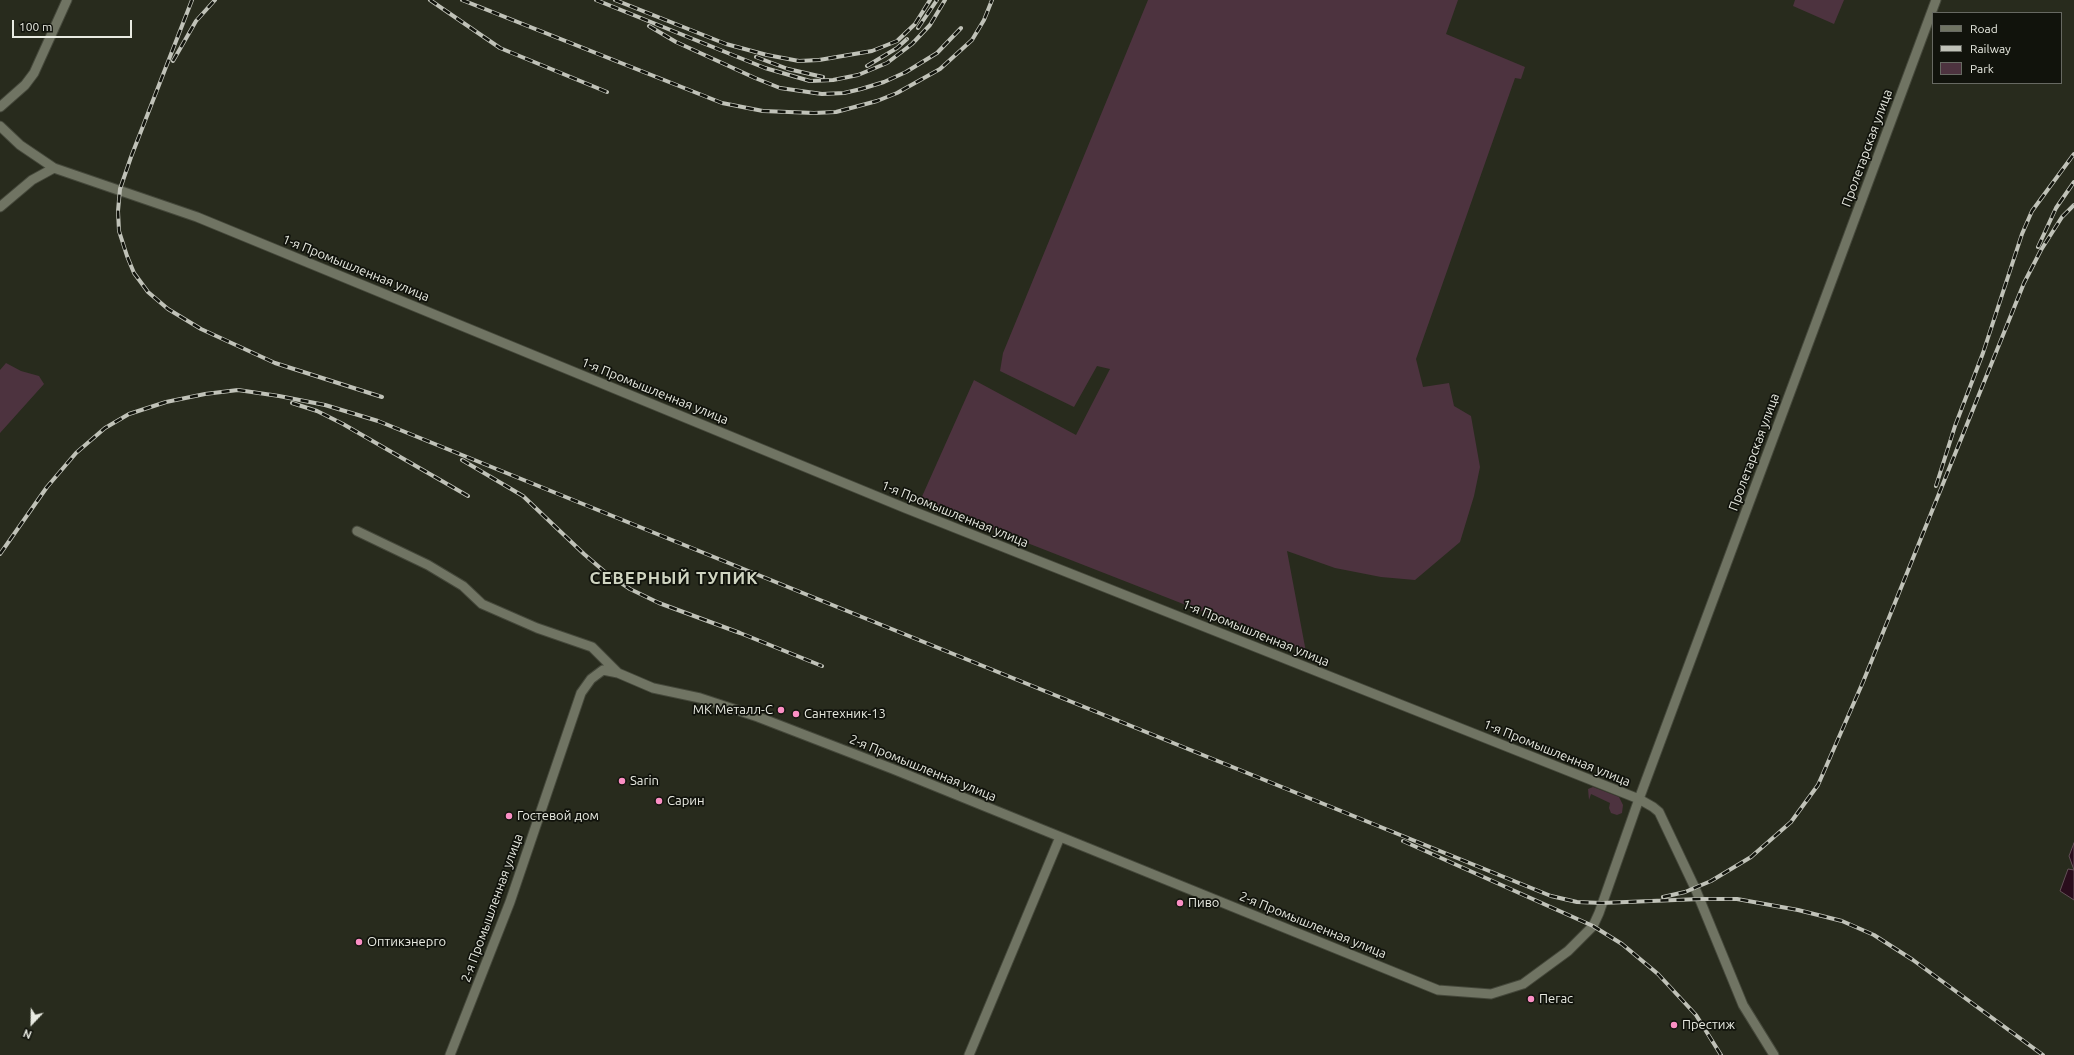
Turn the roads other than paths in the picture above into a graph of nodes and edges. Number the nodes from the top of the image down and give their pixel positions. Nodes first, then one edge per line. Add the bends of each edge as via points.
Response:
1 (67, 0) edge
2 (1936, 0) edge
3 (0, 107) edge
4 (0, 126) edge
5 (54, 168) junction
6 (0, 207) edge
7 (357, 531) dead end
8 (618, 673) junction
9 (1638, 799) junction
10 (1060, 837) junction
11 (1599, 913) joint
12 (450, 1055) edge
13 (969, 1055) edge
14 (1774, 1055) edge

1 - 3 street via 34,73 26,84
2 - 9 street, Пролетарская улица
4 - 5 street, 1-я Промышленная улица via 20,145
5 - 6 street via 32,180
5 - 9 street, 1-я Промышленная улица via 197,217 912,511
7 - 8 street via 428,565 463,586 482,604 537,628 592,647
8 - 10 street, 2-я Промышленная улица via 653,688 700,698 758,717
8 - 12 street, 2-я Промышленная улица via 603,670 591,678 580,693 510,902
9 - 11 street, Пролетарская улица
9 - 14 street, 1-я Промышленная улица via 1659,812 1695,888 1743,1005
10 - 11 street, 2-я Промышленная улица via 1438,990 1490,994 1523,984 1568,951 1593,926
10 - 13 street

